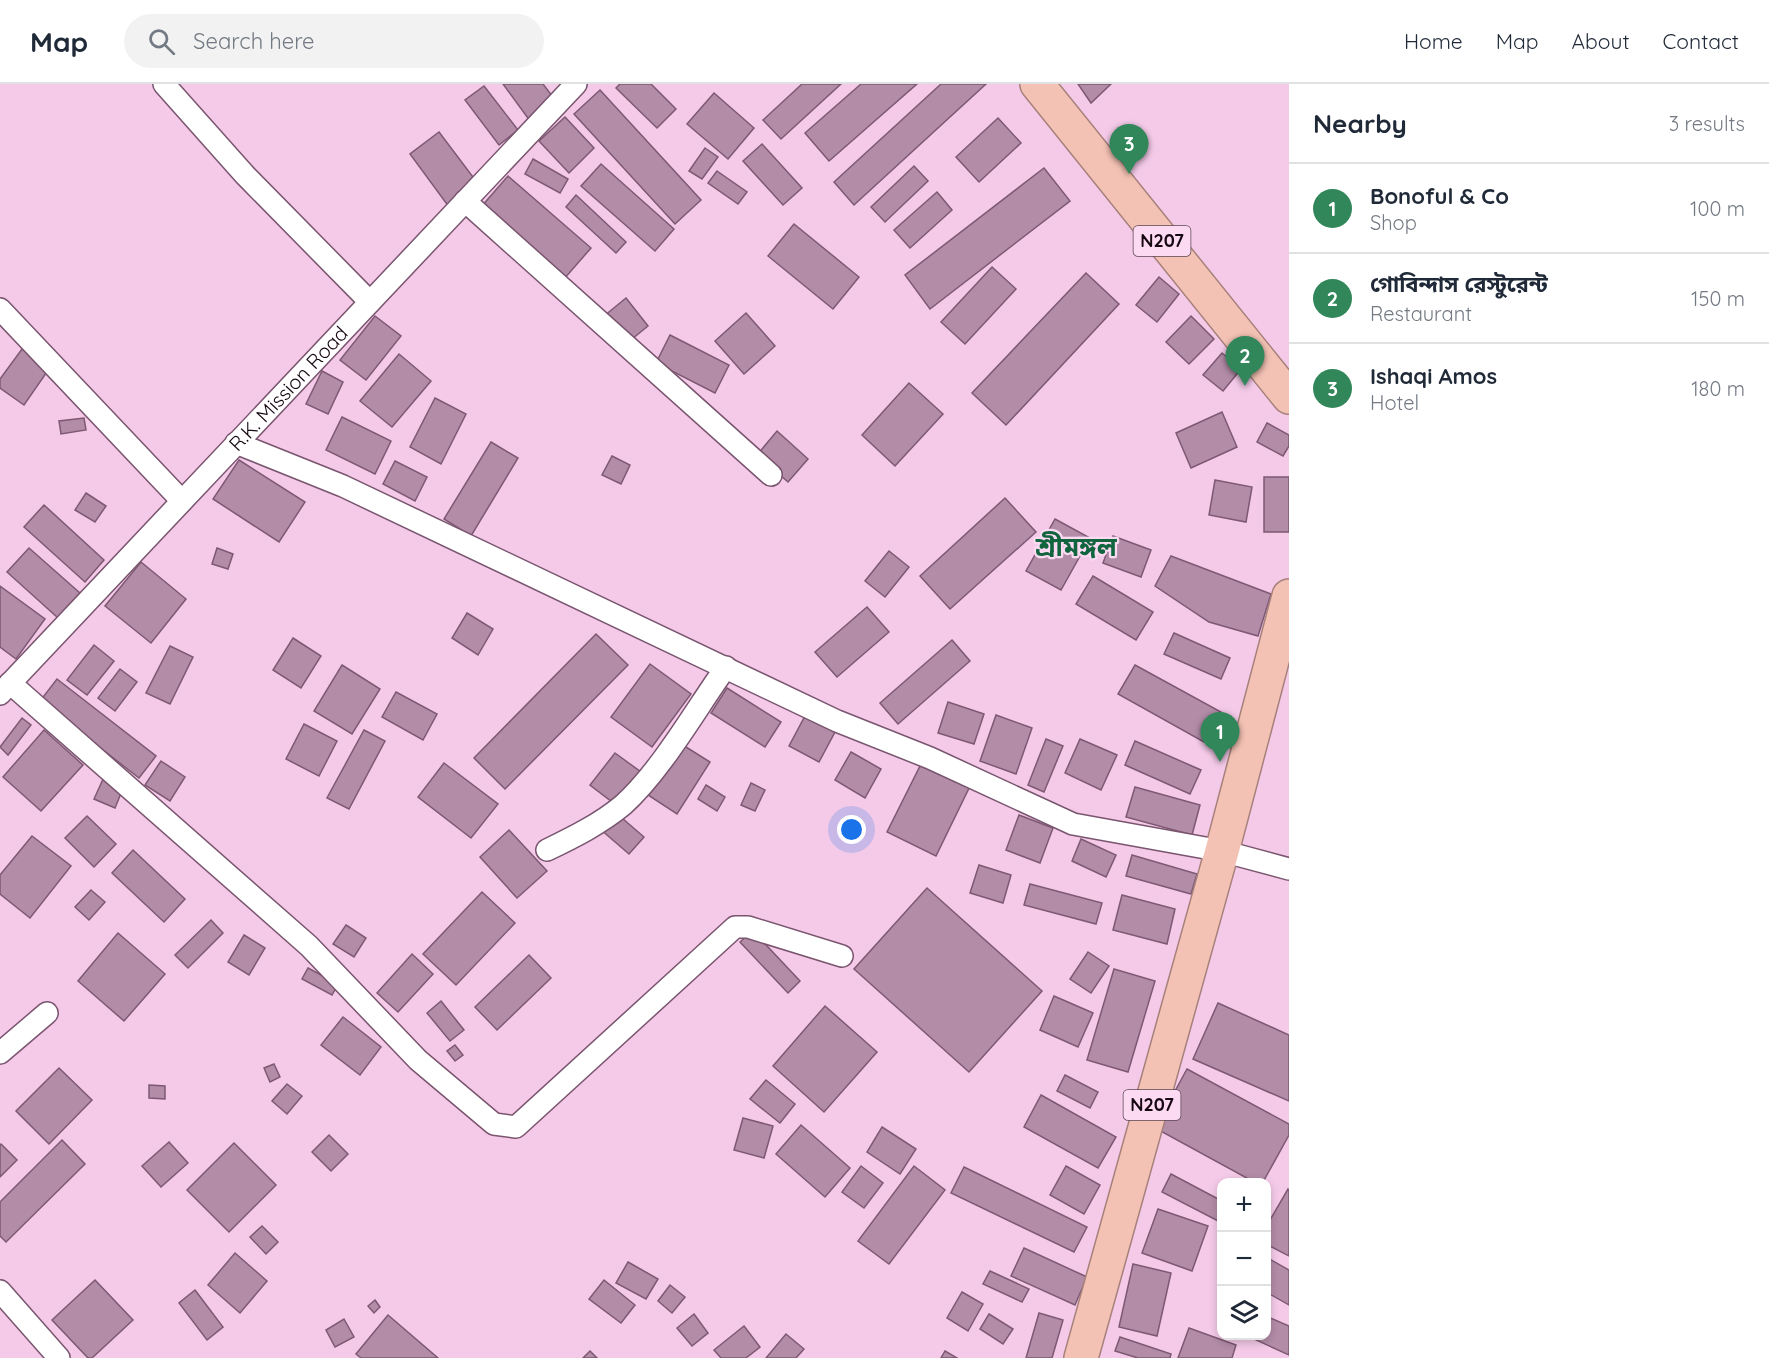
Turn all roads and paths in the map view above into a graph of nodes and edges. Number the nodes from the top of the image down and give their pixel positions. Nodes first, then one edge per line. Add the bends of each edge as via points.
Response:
1 (164, 84) edge
2 (576, 84) edge
3 (1037, 84) edge
4 (465, 201) junction
5 (370, 302) junction
6 (0, 309) edge
7 (1289, 397) edge
8 (236, 443) junction
9 (771, 475) dead end
10 (182, 501) junction
11 (1289, 596) edge
12 (1284, 638) edge
13 (726, 667) junction
14 (5, 688) edge
15 (547, 850) dead end
16 (1222, 851) junction
17 (1289, 869) edge
18 (842, 956) dead end
19 (47, 1013) dead end
20 (0, 1053) edge
21 (0, 1291) edge
22 (59, 1358) edge
23 (1081, 1358) edge

1 - 5 street via 245,175
2 - 4 street, R.K. Mission Road
3 - 7 highway, N207
4 - 5 street, R.K. Mission Road
4 - 9 street
5 - 8 street, R.K. Mission Road
6 - 10 street
8 - 10 street, R.K. Mission Road
8 - 13 street via 343,486
10 - 14 street, R.K. Mission Road
11 - 12 highway, N207
12 - 16 highway, N207
13 - 15 street via 654,769 624,804 593,827
13 - 16 street via 837,721 930,758 1073,824
14 - 18 street via 309,946 418,1060 494,1124 516,1127 735,927 748,927
16 - 17 street
16 - 23 highway, N207
19 - 20 street
21 - 22 street

